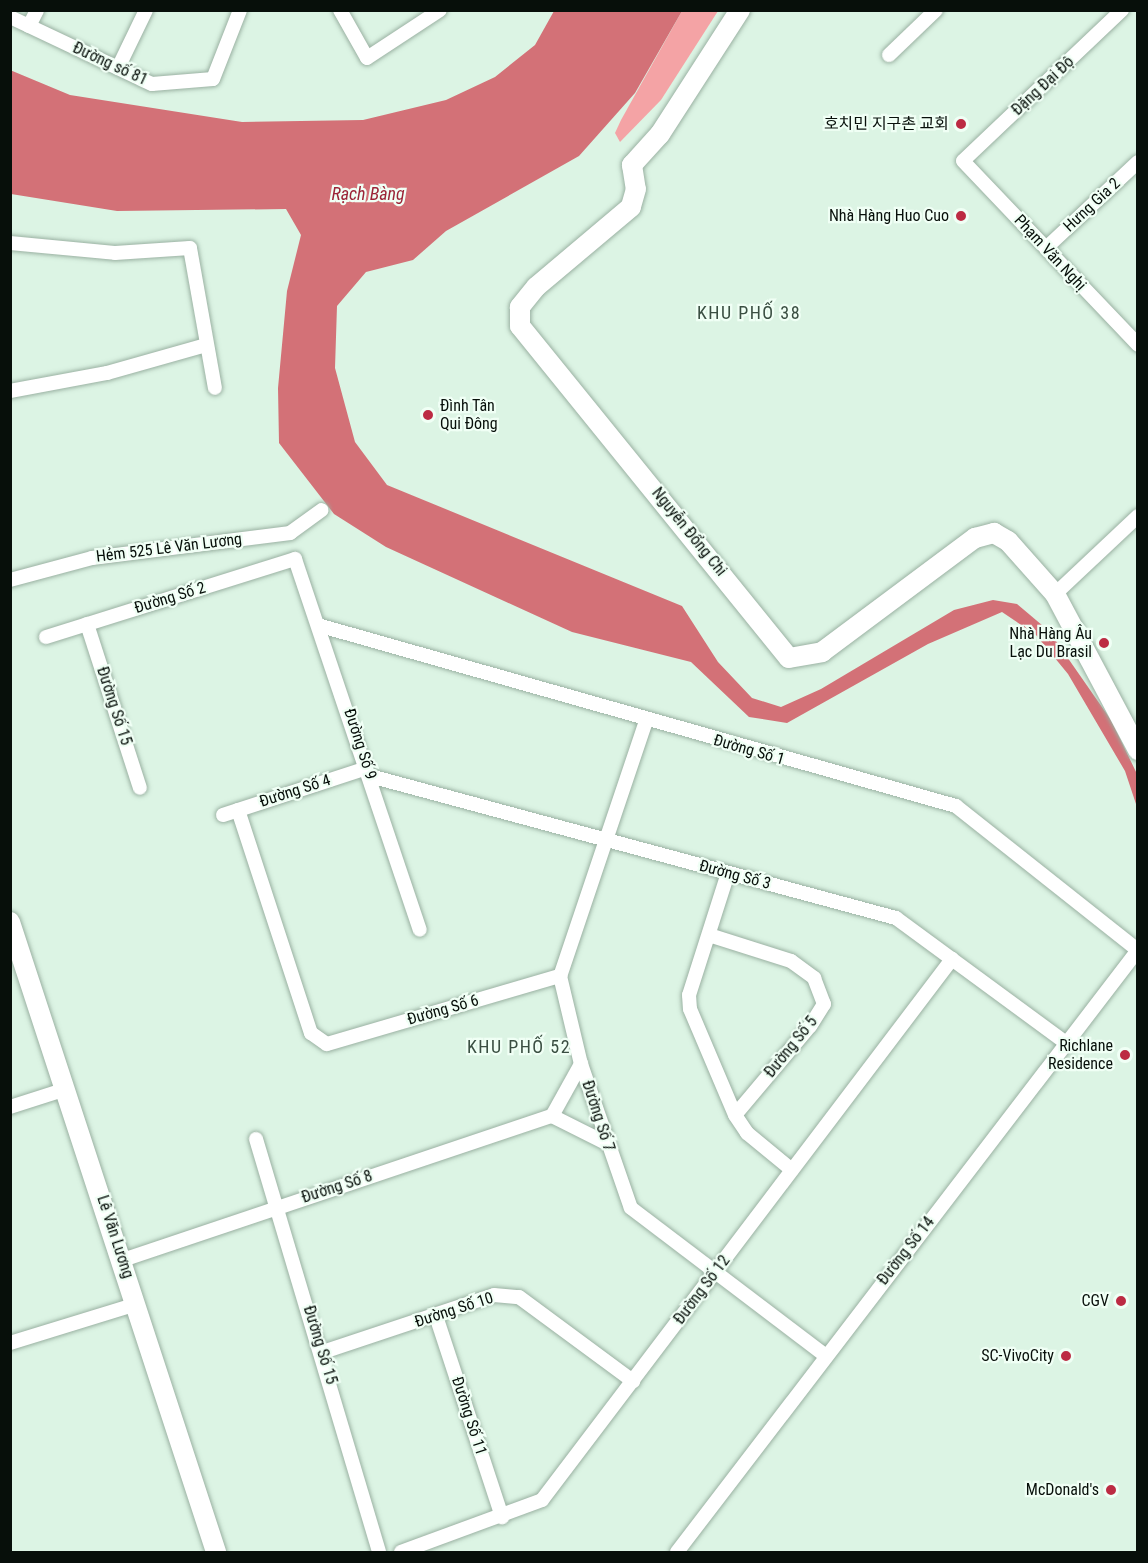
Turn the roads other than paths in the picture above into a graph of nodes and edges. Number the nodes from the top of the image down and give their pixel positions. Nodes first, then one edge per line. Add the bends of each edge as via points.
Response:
1 (36, 10) edge
2 (146, 10) edge
3 (240, 10) edge
4 (340, 10) edge
5 (441, 10) edge
6 (741, 10) edge
7 (936, 10) edge
8 (1122, 10) edge
9 (10, 17) edge
10 (29, 26) junction
11 (889, 55) dead end
12 (118, 68) junction
13 (963, 161) joint
14 (1137, 162) edge
15 (10, 243) edge
16 (1046, 248) junction
17 (1134, 336) edge
18 (206, 345) junction
19 (215, 388) dead end
20 (10, 391) edge
21 (322, 510) dead end
22 (1137, 516) edge
23 (295, 559) joint
24 (10, 580) edge
25 (1055, 594) junction
26 (87, 624) junction
27 (321, 626) junction
28 (46, 637) dead end
29 (646, 721) junction
30 (1137, 750) edge
31 (369, 772) junction
32 (140, 788) dead end
33 (238, 810) junction
34 (223, 815) dead end
35 (604, 841) junction
36 (728, 873) junction
37 (10, 922) edge
38 (420, 930) dead end
39 (709, 935) junction
40 (1137, 950) edge
41 (952, 959) junction
42 (560, 976) junction
43 (1066, 1043) junction
44 (581, 1064) junction
45 (66, 1089) junction
46 (10, 1107) edge
47 (735, 1115) junction
48 (552, 1116) junction
49 (256, 1139) dead end
50 (608, 1144) junction
51 (792, 1170) junction
52 (274, 1207) junction
53 (123, 1260) junction
54 (715, 1273) junction
55 (137, 1304) junction
56 (436, 1316) junction
57 (10, 1343) edge
58 (323, 1352) junction
59 (826, 1356) junction
60 (633, 1381) junction
61 (502, 1517) junction
62 (216, 1552) edge
63 (379, 1552) edge
64 (401, 1552) edge
65 (677, 1552) edge

1 - 10 street
2 - 12 street
3 - 12 street, Đường số 81 via 213,79 152,84
4 - 5 street via 367,58
6 - 25 street, Nguyễn Đổng Chi via 660,134 632,165 636,189 631,207 536,287 520,307 520,326 789,658 822,652 975,538 994,533 1008,541
7 - 11 street
8 - 13 street, Đặng Đại Độ
9 - 10 street, Đường số 81
10 - 12 street, Đường số 81
13 - 16 street, Phạm Văn Nghị
14 - 16 street, Hưng Gia 2
15 - 18 street via 115,253 190,248
16 - 17 street, Phạm Văn Nghị
18 - 19 street
18 - 20 street via 108,373
21 - 24 street, Hẻm 525 Lê Văn Lương via 290,533 92,558
22 - 25 street
23 - 26 street, Đường Số 2
23 - 27 street, Đường Số 9
25 - 30 street, Nguyễn Đổng Chi
26 - 28 street, Đường Số 2
26 - 32 street, Đường Số 15
27 - 29 street, Đường Số 1
27 - 31 street, Đường Số 9
29 - 35 street
29 - 40 street, Đường Số 1 via 956,806
31 - 33 street, Đường Số 4
31 - 35 street, Đường Số 3
31 - 38 street, Đường Số 9
33 - 34 street, Đường Số 4
33 - 42 street, Đường Số 6 via 311,1034 327,1044
35 - 36 street, Đường Số 3
35 - 42 street
36 - 39 street
36 - 41 street, Đường Số 3 via 897,918
37 - 45 street, Lê Văn Lương
39 - 47 street via 689,995 690,1009
39 - 47 street, Đường Số 5 via 791,961 814,978 824,1004
40 - 43 street, Đường Số 14
41 - 43 street, Đường Số 3
41 - 51 street, Đường Số 12
42 - 44 street, Đường Số 7
43 - 59 street, Đường Số 14
44 - 48 street
44 - 50 street, Đường Số 7
45 - 46 street
45 - 53 street, Lê Văn Lương
47 - 51 street via 747,1133
48 - 50 street
48 - 52 street, Đường Số 8
49 - 52 street, Đường Số 15
50 - 54 street, Đường Số 7 via 631,1209
51 - 54 street, Đường Số 12
52 - 53 street, Đường Số 8
52 - 58 street, Đường Số 15
53 - 55 street, Lê Văn Lương
54 - 59 street, Đường Số 7
54 - 60 street, Đường Số 12
55 - 57 street
55 - 62 street, Lê Văn Lương
56 - 58 street, Đường Số 10
56 - 60 street, Đường Số 10 via 494,1295 519,1297
56 - 61 street, Đường Số 11
58 - 63 street, Đường Số 15
59 - 65 street, Đường Số 14
60 - 61 street, Đường Số 12 via 542,1500
61 - 64 street, Đường Số 12

